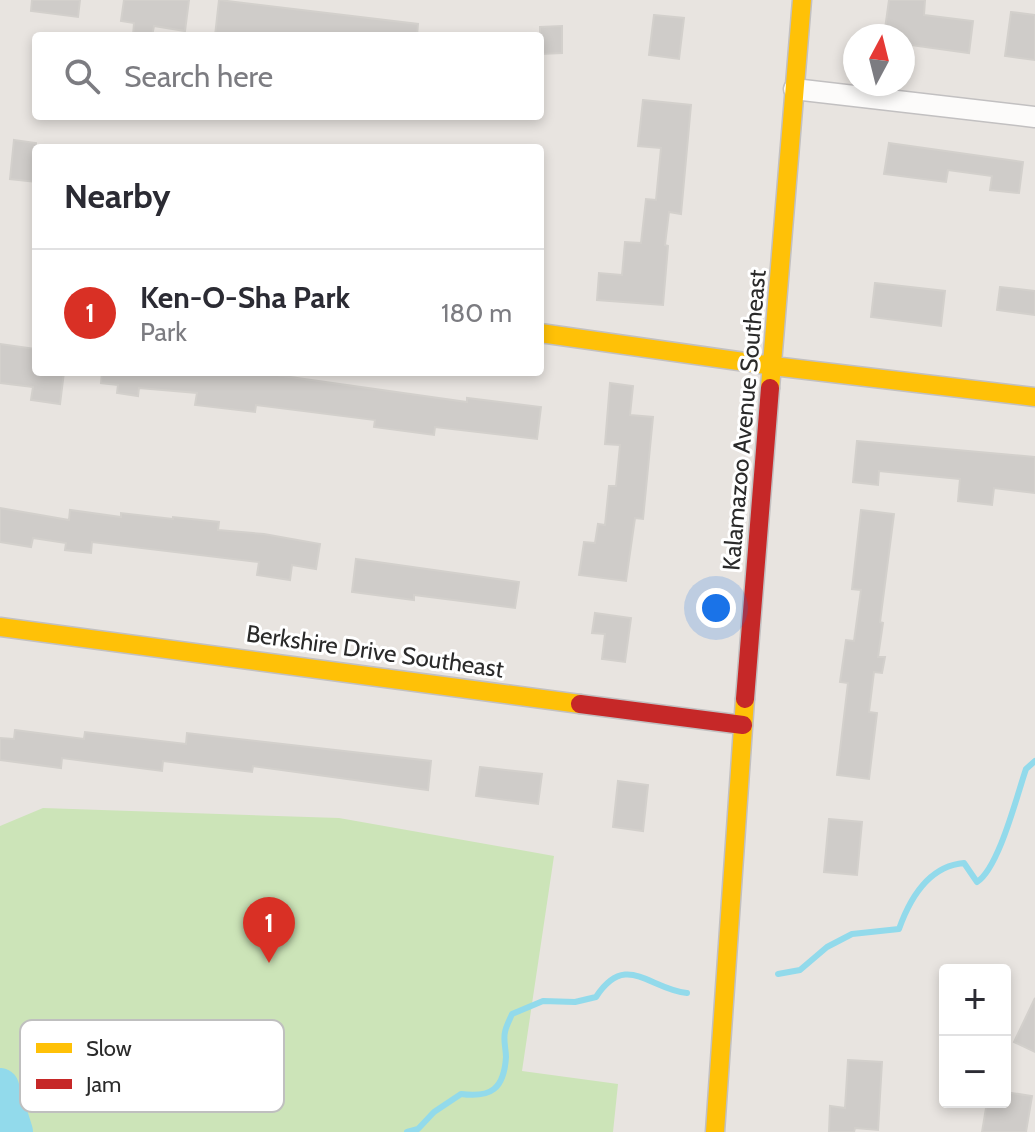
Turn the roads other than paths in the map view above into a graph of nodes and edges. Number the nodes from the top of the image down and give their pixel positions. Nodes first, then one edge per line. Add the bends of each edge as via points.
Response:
1 (802, 0) edge
2 (794, 89) junction
3 (1035, 117) edge
4 (544, 334) edge
5 (773, 366) junction
6 (1035, 397) edge
7 (0, 627) edge
8 (743, 725) junction
9 (715, 1132) edge

1 - 2 street, Kalamazoo Avenue Southeast
2 - 3 street
2 - 5 street, Kalamazoo Avenue Southeast
4 - 5 street
5 - 6 street
5 - 8 street, Kalamazoo Avenue Southeast
7 - 8 street, Berkshire Drive Southeast
8 - 9 street, Kalamazoo Avenue Southeast

